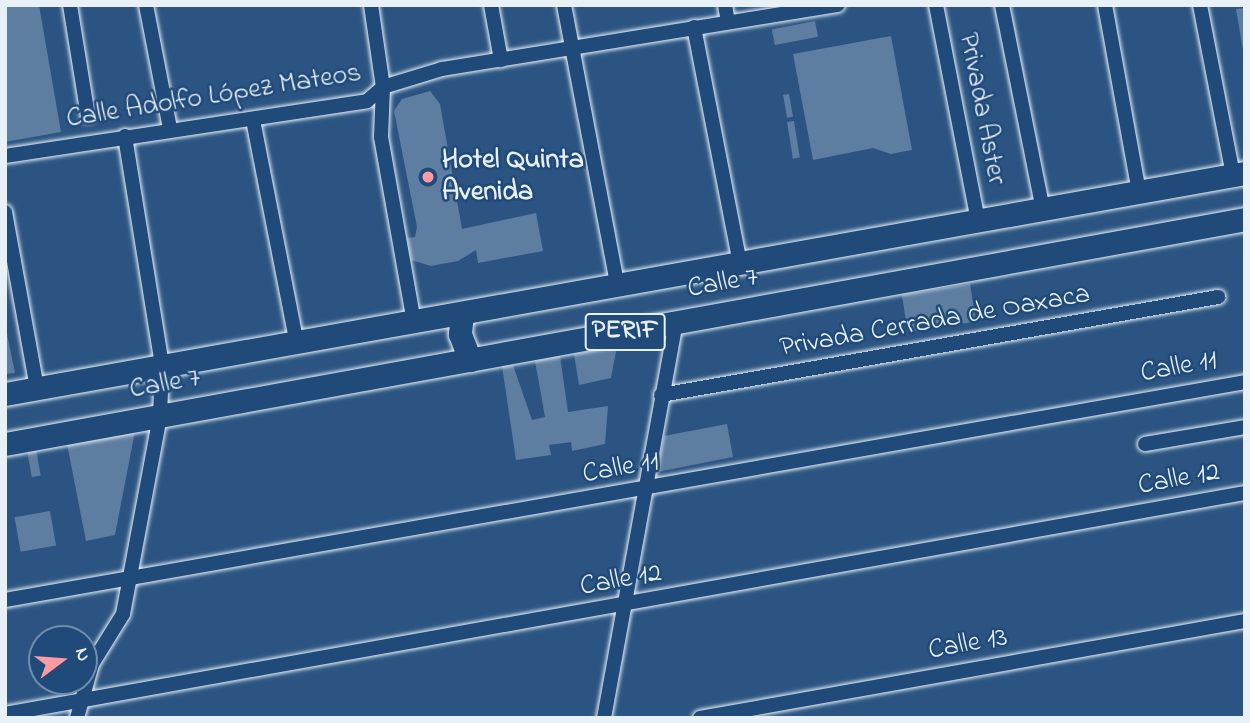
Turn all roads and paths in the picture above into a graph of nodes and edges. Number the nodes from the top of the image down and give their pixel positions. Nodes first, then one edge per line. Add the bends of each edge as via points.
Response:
1 (70, 5) edge
2 (146, 5) edge
3 (371, 5) edge
4 (491, 5) edge
5 (564, 5) edge
6 (725, 5) edge
7 (838, 5) edge
8 (936, 5) edge
9 (1002, 5) edge
10 (1105, 5) edge
11 (1200, 5) edge
12 (728, 22) junction
13 (694, 27) junction
14 (572, 48) junction
15 (501, 60) junction
16 (383, 87) junction
17 (88, 116) dead end
18 (253, 120) junction
19 (170, 129) junction
20 (125, 136) junction
21 (5, 156) edge
22 (1239, 174) edge
23 (1139, 193) junction
24 (1043, 211) junction
25 (5, 212) edge
26 (1245, 219) edge
27 (978, 222) junction
28 (740, 264) junction
29 (617, 285) junction
30 (1219, 297) dead end
31 (463, 314) junction
32 (414, 322) junction
33 (676, 323) junction
34 (297, 344) junction
35 (470, 360) junction
36 (162, 365) junction
37 (1245, 382) edge
38 (37, 388) junction
39 (5, 394) edge
40 (661, 395) junction
41 (160, 417) junction
42 (1245, 427) edge
43 (5, 444) edge
44 (1145, 444) dead end
45 (646, 490) junction
46 (1245, 493) edge
47 (129, 578) junction
48 (5, 600) edge
49 (626, 605) junction
50 (1245, 621) edge
51 (80, 702) junction
52 (5, 714) edge
53 (77, 718) edge
54 (604, 718) edge
55 (700, 718) edge

1 - 17 street
2 - 19 street
3 - 16 street
4 - 15 street
5 - 14 street
6 - 12 street
7 - 12 street, Calle Adolfo López Mateos
8 - 27 street, Privada Aster
9 - 24 street
10 - 23 street
11 - 22 street
12 - 13 street, Calle Adolfo López Mateos
13 - 14 street, Calle Adolfo López Mateos
13 - 28 street
14 - 15 street, Calle Adolfo López Mateos
14 - 29 street
15 - 16 street, Calle Adolfo López Mateos
16 - 18 street, Calle Adolfo López Mateos via 367,101
16 - 32 street via 381,137
18 - 19 street, Calle Adolfo López Mateos
18 - 34 street
19 - 20 street, Calle Adolfo López Mateos
20 - 21 street, Calle Adolfo López Mateos
20 - 36 street
22 - 23 main road, Calle 7 / PERIF
23 - 24 main road, Calle 7 / PERIF
24 - 27 main road, Calle 7 / PERIF
25 - 38 street
26 - 33 main road, Calle 7 / PERIF
27 - 28 main road, Calle 7 / PERIF
28 - 29 main road, Calle 7 / PERIF
29 - 31 main road, Calle 7 / PERIF
30 - 40 street, Privada Cerrada de Oaxaca
31 - 32 main road, Calle 7 / PERIF
31 - 35 main road via 460,334
32 - 34 main road, Calle 7 / PERIF
33 - 35 main road, Calle 7 / PERIF
33 - 40 street
34 - 36 main road, Calle 7 / PERIF
35 - 41 main road, Calle 7 / PERIF
36 - 38 main road, Calle 7 / PERIF
36 - 41 street
37 - 45 street, Calle 11
38 - 39 main road, Calle 7 / PERIF
40 - 45 street
41 - 43 main road, Calle 7 / PERIF
41 - 47 street
42 - 44 street
45 - 47 street, Calle 11
45 - 49 street
46 - 49 street, Calle 12
47 - 48 street, Calle 11
47 - 51 street via 118,628 95,657
49 - 51 street, Calle 12
49 - 54 street
50 - 55 street, Calle 13
51 - 52 street, Calle 12
51 - 53 street

